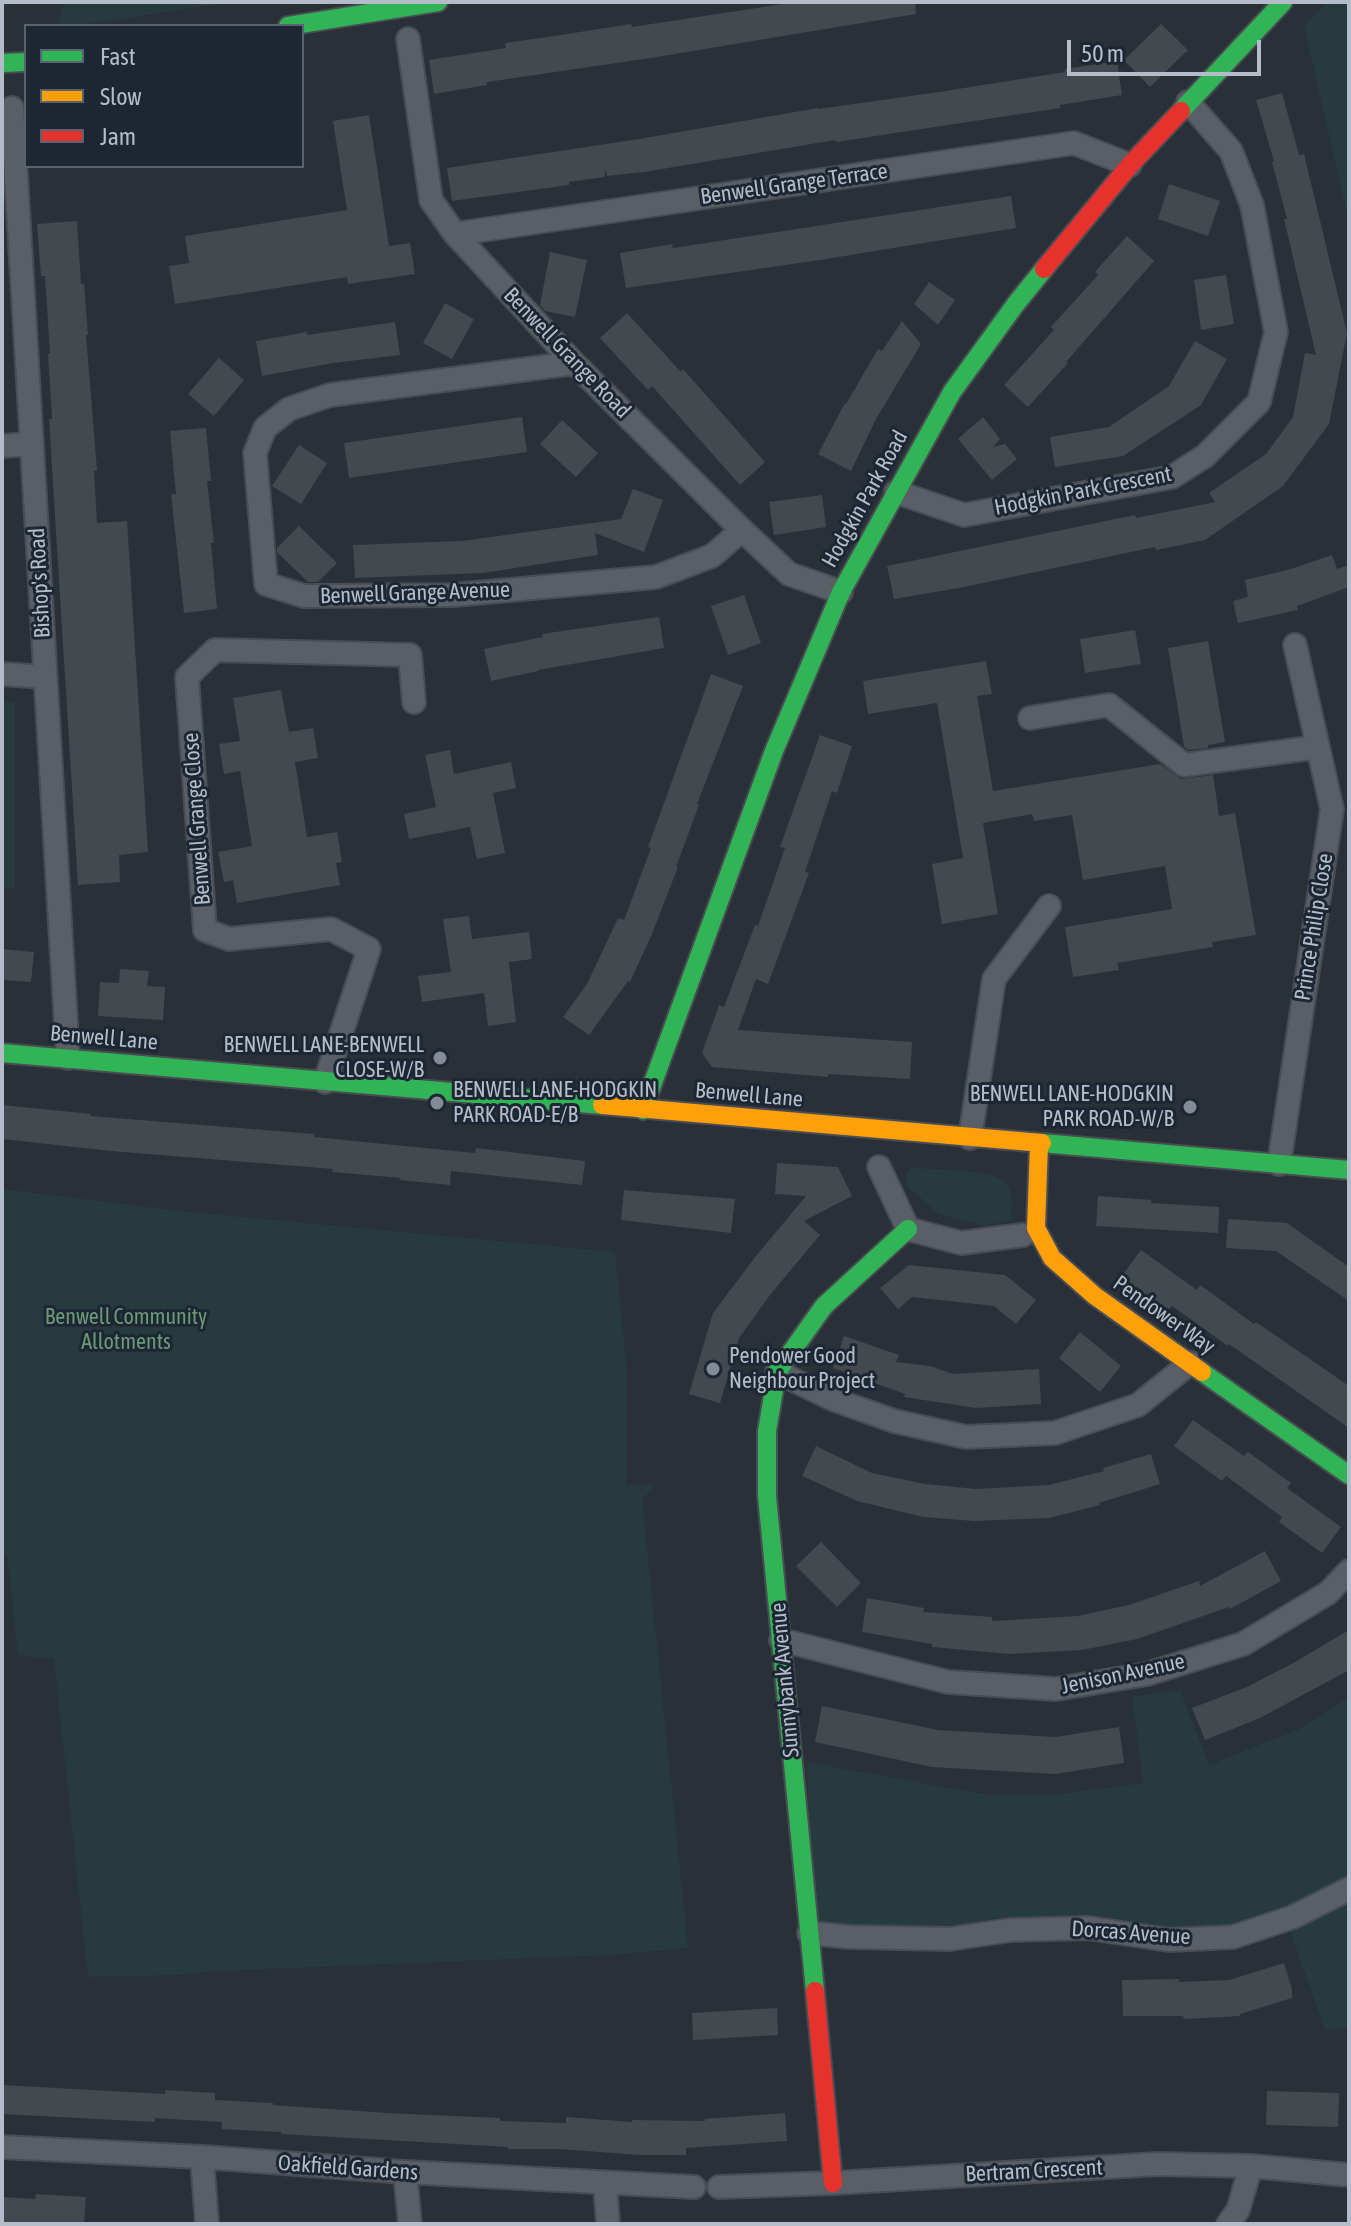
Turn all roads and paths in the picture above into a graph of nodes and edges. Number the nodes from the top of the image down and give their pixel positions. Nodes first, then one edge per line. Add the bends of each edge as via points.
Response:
1 (438, 2) edge
2 (1283, 2) edge
3 (300, 24) edge
4 (408, 39) dead end
5 (24, 62) edge
6 (2, 63) edge
7 (1188, 102) junction
8 (12, 108) dead end
9 (1130, 165) junction
10 (455, 234) junction
11 (574, 363) junction
12 (32, 444) junction
13 (2, 446) edge
14 (896, 492) junction
15 (742, 530) junction
16 (841, 592) junction
17 (1295, 645) dead end
18 (2, 674) edge
19 (45, 677) junction
20 (414, 702) dead end
21 (1030, 718) dead end
22 (1318, 747) junction
23 (1049, 906) dead end
24 (2, 1053) edge
25 (68, 1058) junction
26 (325, 1082) junction
27 (643, 1110) junction
28 (970, 1138) junction
29 (1039, 1144) junction
30 (1279, 1164) junction
31 (879, 1167) dead end
32 (1349, 1170) edge
33 (908, 1229) junction
34 (1023, 1235) dead end
35 (1190, 1363) junction
36 (777, 1372) junction
37 (1349, 1475) edge
38 (1349, 1571) edge
39 (781, 1640) junction
40 (1349, 1889) edge
41 (809, 1933) junction
42 (2, 2147) edge
43 (202, 2157) junction
44 (1251, 2166) junction
45 (405, 2172) junction
46 (1349, 2175) edge
47 (605, 2183) junction
48 (833, 2183) junction
49 (694, 2187) dead end
50 (719, 2187) dead end
51 (207, 2224) edge
52 (410, 2224) edge
53 (608, 2224) edge
54 (1228, 2224) edge

1 - 3 street
2 - 7 street, Hodgkin Park Road
4 - 10 street, Benwell Grange Road via 431,200
5 - 6 street
7 - 9 street, Hodgkin Park Road
7 - 14 street, Hodgkin Park Crescent via 1231,151 1252,205 1276,332 1259,402 1205,456 1172,477 964,515
8 - 12 street, Bishop's Road
9 - 10 street, Benwell Grange Terrace via 1074,143
9 - 14 street, Hodgkin Park Road via 1015,305 952,392
10 - 11 street, Benwell Grange Road
11 - 15 street, Benwell Grange Road
11 - 15 street, Benwell Grange Avenue via 330,395 289,409 265,428 255,453 266,584 304,596 453,595 656,577 712,556
12 - 13 street
12 - 19 street, Bishop's Road
14 - 16 street, Hodgkin Park Road
15 - 16 street, Benwell Grange Road via 789,574
16 - 27 street, Hodgkin Park Road via 774,751
17 - 22 street, Prince Philip Close
18 - 19 street
19 - 25 street, Bishop's Road
20 - 26 street, Benwell Grange Close via 410,655 215,650 187,677 205,930 229,939 331,929 369,949
21 - 22 street via 1109,705 1184,765
22 - 30 street, Prince Philip Close via 1332,809
23 - 28 street via 994,979
24 - 25 street, Benwell Lane
25 - 26 street, Benwell Lane
26 - 27 street, Benwell Lane
27 - 28 street, Benwell Lane
28 - 29 street, Benwell Lane
29 - 30 street, Benwell Lane
29 - 35 street, Pendower Way via 1036,1228 1052,1258 1095,1296
30 - 32 street, Benwell Lane
31 - 33 street
33 - 34 street via 961,1243
33 - 36 street, Sunnybank Avenue via 824,1306
35 - 36 street via 1138,1405 1055,1433 966,1437 894,1421
35 - 37 street, Pendower Way
36 - 39 street, Sunnybank Avenue via 767,1431 767,1496
38 - 39 street, Jenison Avenue via 1328,1593 1243,1644 1147,1674 1056,1689 948,1682
39 - 41 street, Sunnybank Avenue
40 - 41 street, Dorcas Avenue via 1293,1917 1233,1937 1169,1940 1088,1928 1011,1930 950,1939
41 - 48 street, Sunnybank Avenue
42 - 43 street, Oakfield Gardens
43 - 45 street, Oakfield Gardens
43 - 51 street
44 - 46 street, Bertram Crescent
44 - 48 street, Bertram Crescent via 1158,2164
44 - 54 street via 1238,2210
45 - 47 street, Oakfield Gardens
45 - 52 street
47 - 49 street, Oakfield Gardens
47 - 53 street
48 - 50 street, Bertram Crescent

